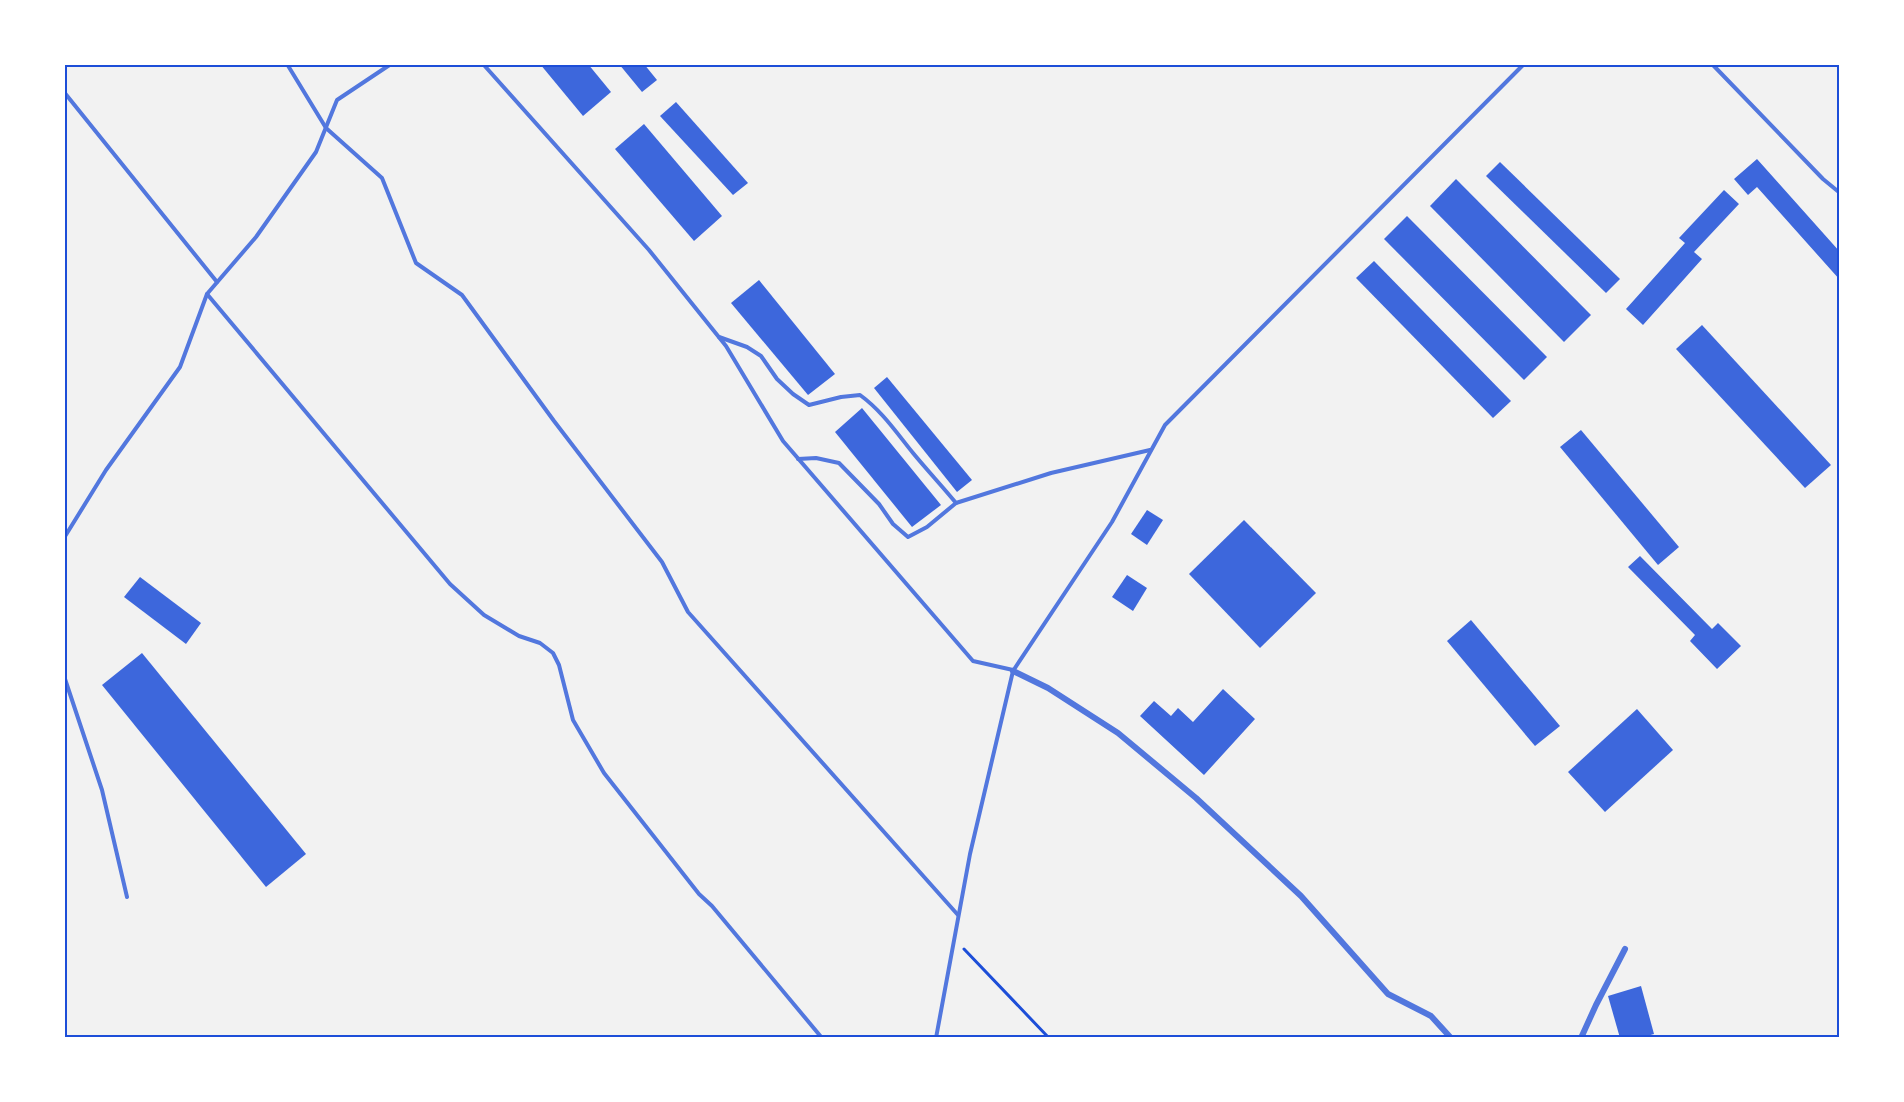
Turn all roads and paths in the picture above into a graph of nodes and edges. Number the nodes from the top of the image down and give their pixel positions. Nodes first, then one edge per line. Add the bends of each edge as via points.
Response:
1 (287, 64) edge
2 (391, 64) edge
3 (483, 64) edge
4 (1524, 64) edge
5 (1712, 64) edge
6 (64, 92) edge
7 (326, 128) junction
8 (1839, 193) edge
9 (217, 282) junction
10 (207, 294) junction
11 (719, 337) junction
12 (1151, 450) junction
13 (798, 459) junction
14 (956, 503) junction
15 (64, 538) edge
16 (1013, 671) junction
17 (64, 676) edge
18 (127, 897) dead end
19 (958, 915) junction
20 (954, 939) junction
21 (1625, 949) dead end
22 (822, 1038) edge
23 (936, 1038) edge
24 (1049, 1038) edge
25 (1452, 1038) edge
26 (1581, 1038) edge

1 - 7 lane
2 - 7 lane via 337,100
3 - 11 lane via 649,250
4 - 12 lane via 1165,424
5 - 8 lane
6 - 9 lane
7 - 9 lane via 316,152 256,237
7 - 19 lane via 382,178 416,263 462,295 662,562 688,612
9 - 10 lane
10 - 15 lane via 180,366 106,470
10 - 22 lane via 450,584 484,615 553,653 573,720 604,772 699,894
11 - 13 lane
11 - 14 lane via 747,346 761,356 777,379 808,405 860,395 890,423
12 - 14 lane via 1051,473
12 - 16 lane via 1112,522
13 - 14 lane via 839,463 908,537
13 - 16 lane via 973,661
16 - 19 lane
16 - 25 street via 1048,688 1118,733 1196,798 1301,896 1388,994 1431,1016
17 - 18 lane via 102,790
19 - 20 lane
20 - 23 lane
20 - 24 path
21 - 26 street

